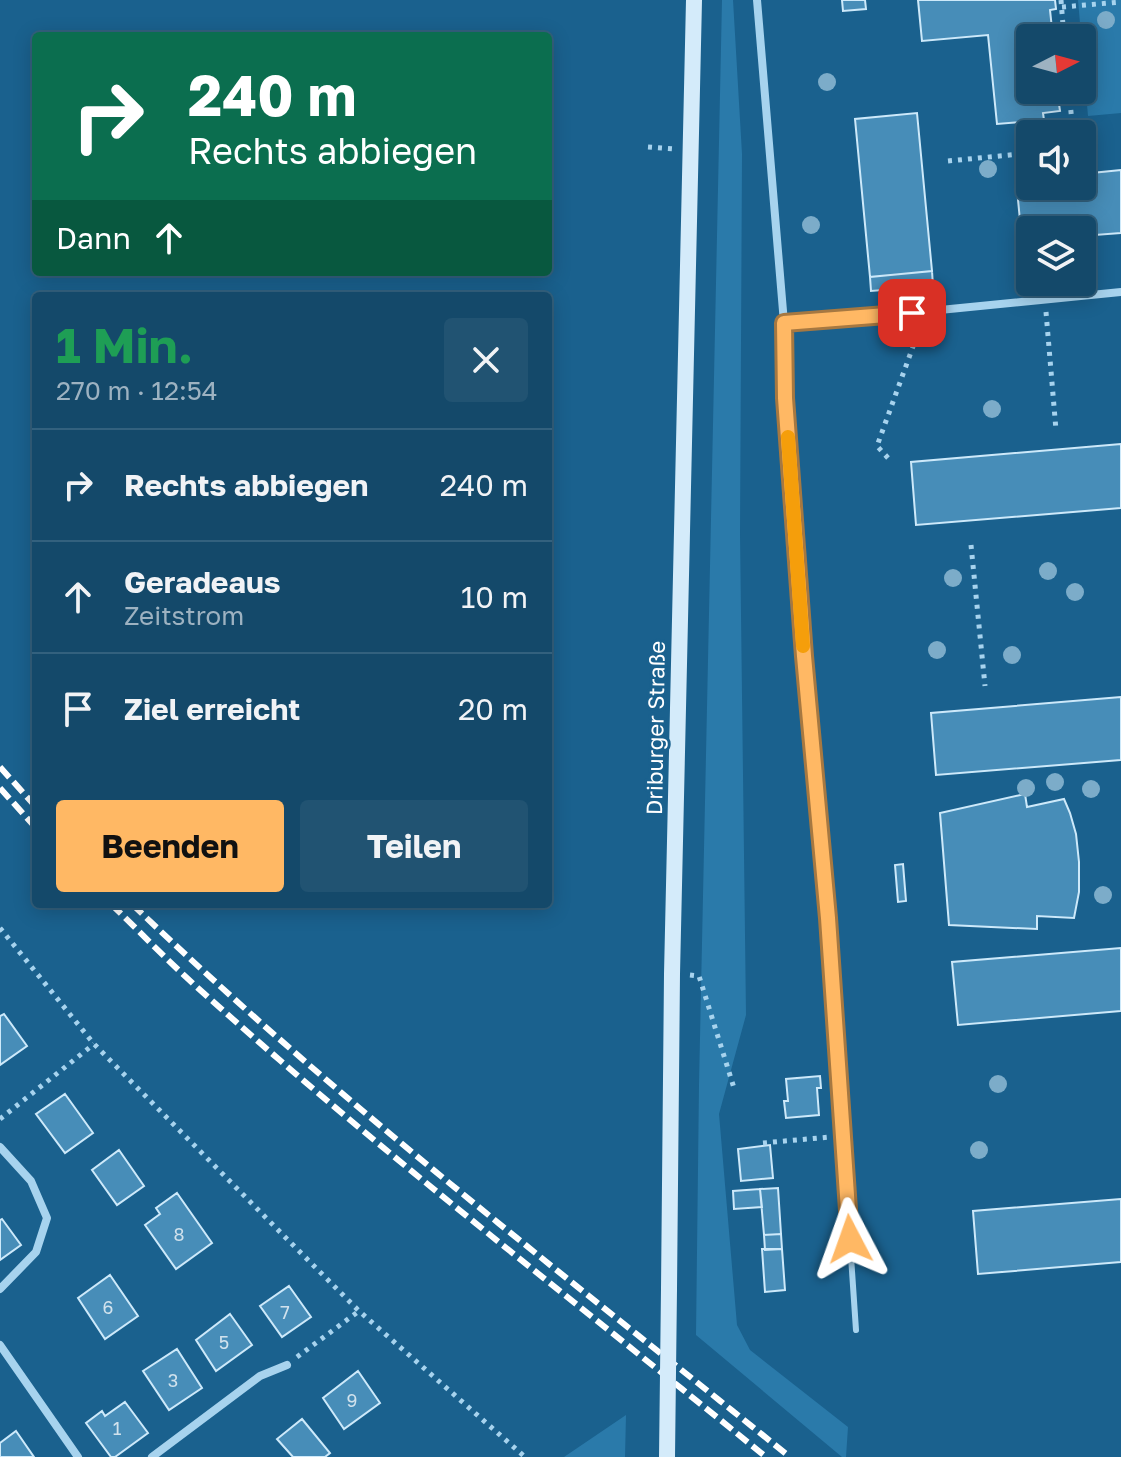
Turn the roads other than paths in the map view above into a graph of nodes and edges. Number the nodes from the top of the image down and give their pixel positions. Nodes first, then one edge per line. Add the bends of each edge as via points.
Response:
1 (694, 0) edge
2 (757, 0) edge
3 (1121, 292) edge
4 (784, 323) junction
5 (0, 1147) edge
6 (0, 1289) edge
7 (856, 1330) dead end
8 (0, 1345) edge
9 (287, 1365) road end
10 (78, 1457) edge
11 (152, 1457) edge
12 (667, 1457) edge

1 - 12 main road, Driburger Straße, bridge
2 - 4 street
3 - 4 street
4 - 7 lane via 785,398
5 - 6 street via 31,1181 47,1218 36,1252
8 - 10 street
9 - 11 street via 260,1376

